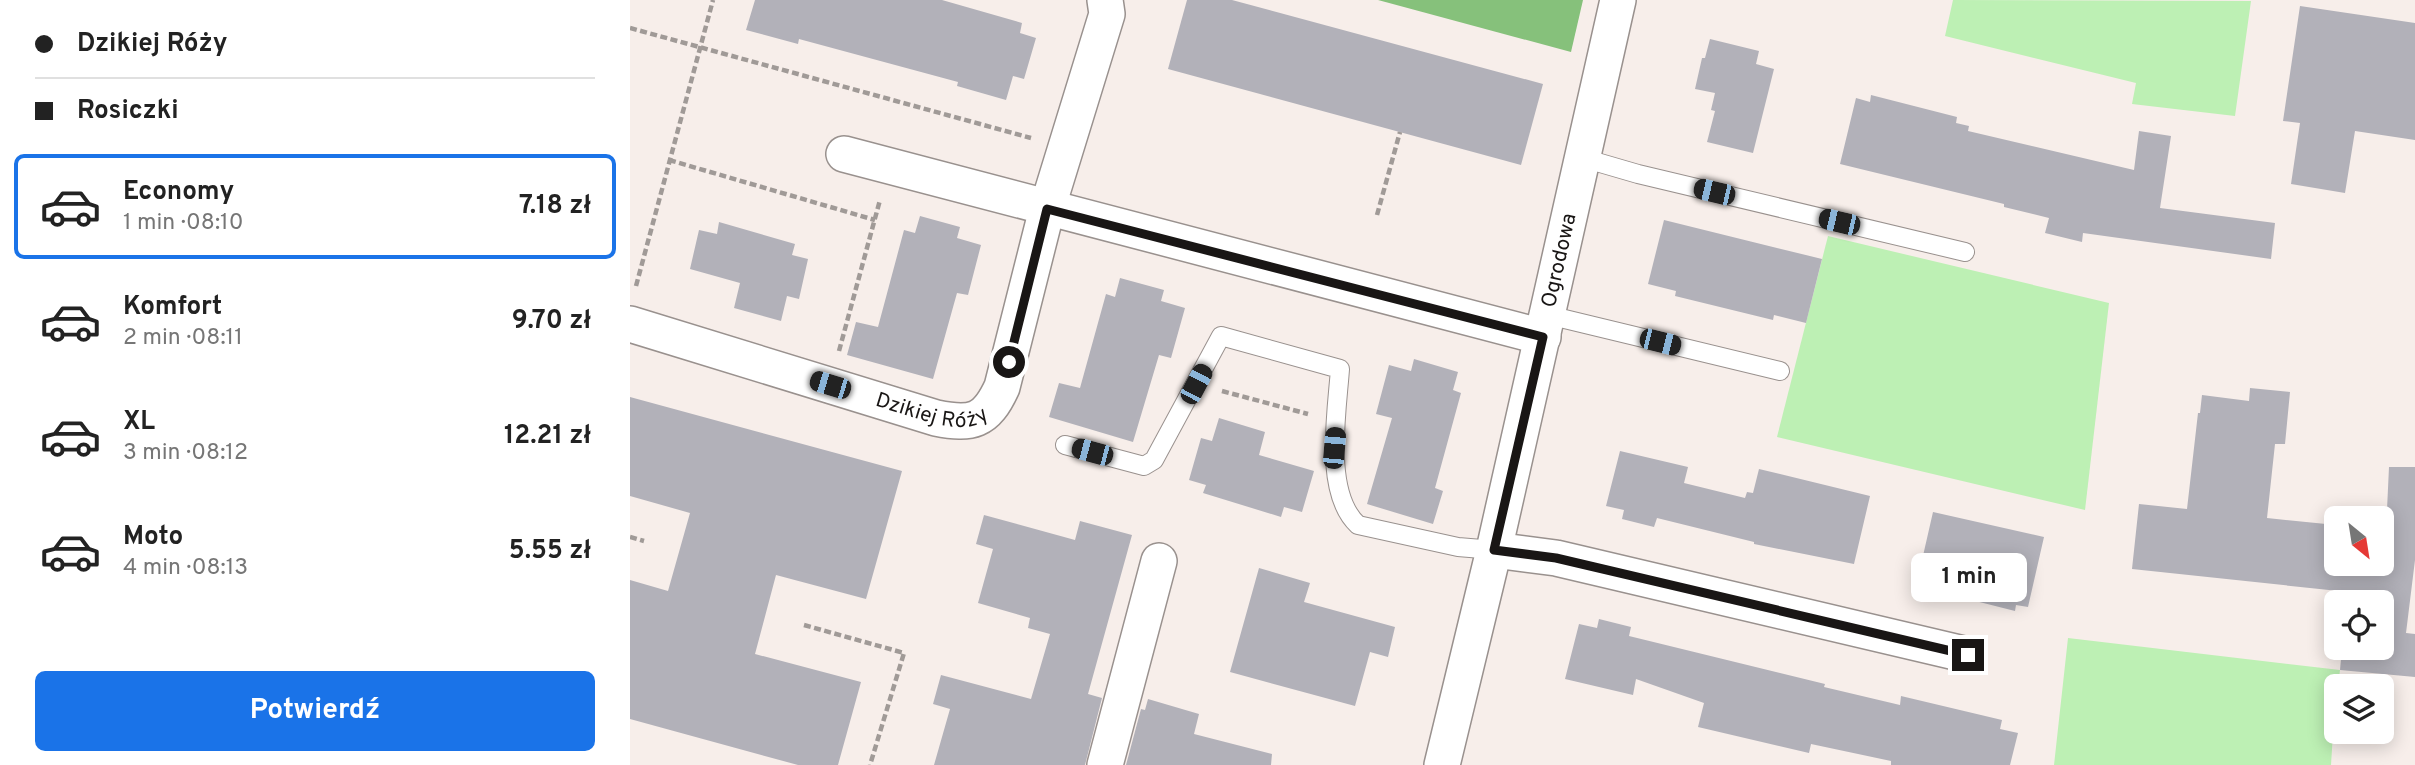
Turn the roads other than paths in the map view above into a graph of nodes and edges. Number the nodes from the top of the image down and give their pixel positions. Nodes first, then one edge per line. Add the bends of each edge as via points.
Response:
1 (1105, 0) edge
2 (1618, 0) edge
3 (844, 154) dead end
4 (1583, 158) junction
5 (1047, 209) junction
6 (1965, 252) dead end
7 (632, 309) edge
8 (1546, 326) junction
9 (1780, 371) dead end
10 (1066, 444) dead end
11 (1494, 550) junction
12 (1159, 561) dead end
13 (1968, 655) dead end
14 (1105, 765) edge
15 (1441, 765) edge

1 - 5 street, Dzikiej Róży via 1107,14
2 - 4 street, Ogrodowa
3 - 5 street
4 - 6 lane
4 - 8 street, Ogrodowa
5 - 7 street, Dzikiej Róży via 1002,387 994,404 978,419 962,423 830,385
5 - 8 street
8 - 9 lane
8 - 11 street, Ogrodowa
10 - 11 lane via 1144,466 1154,460 1221,336 1340,369 1334,448 1342,503 1358,525 1458,547
11 - 13 street via 1556,558
11 - 15 street, Ogrodowa
12 - 14 street

